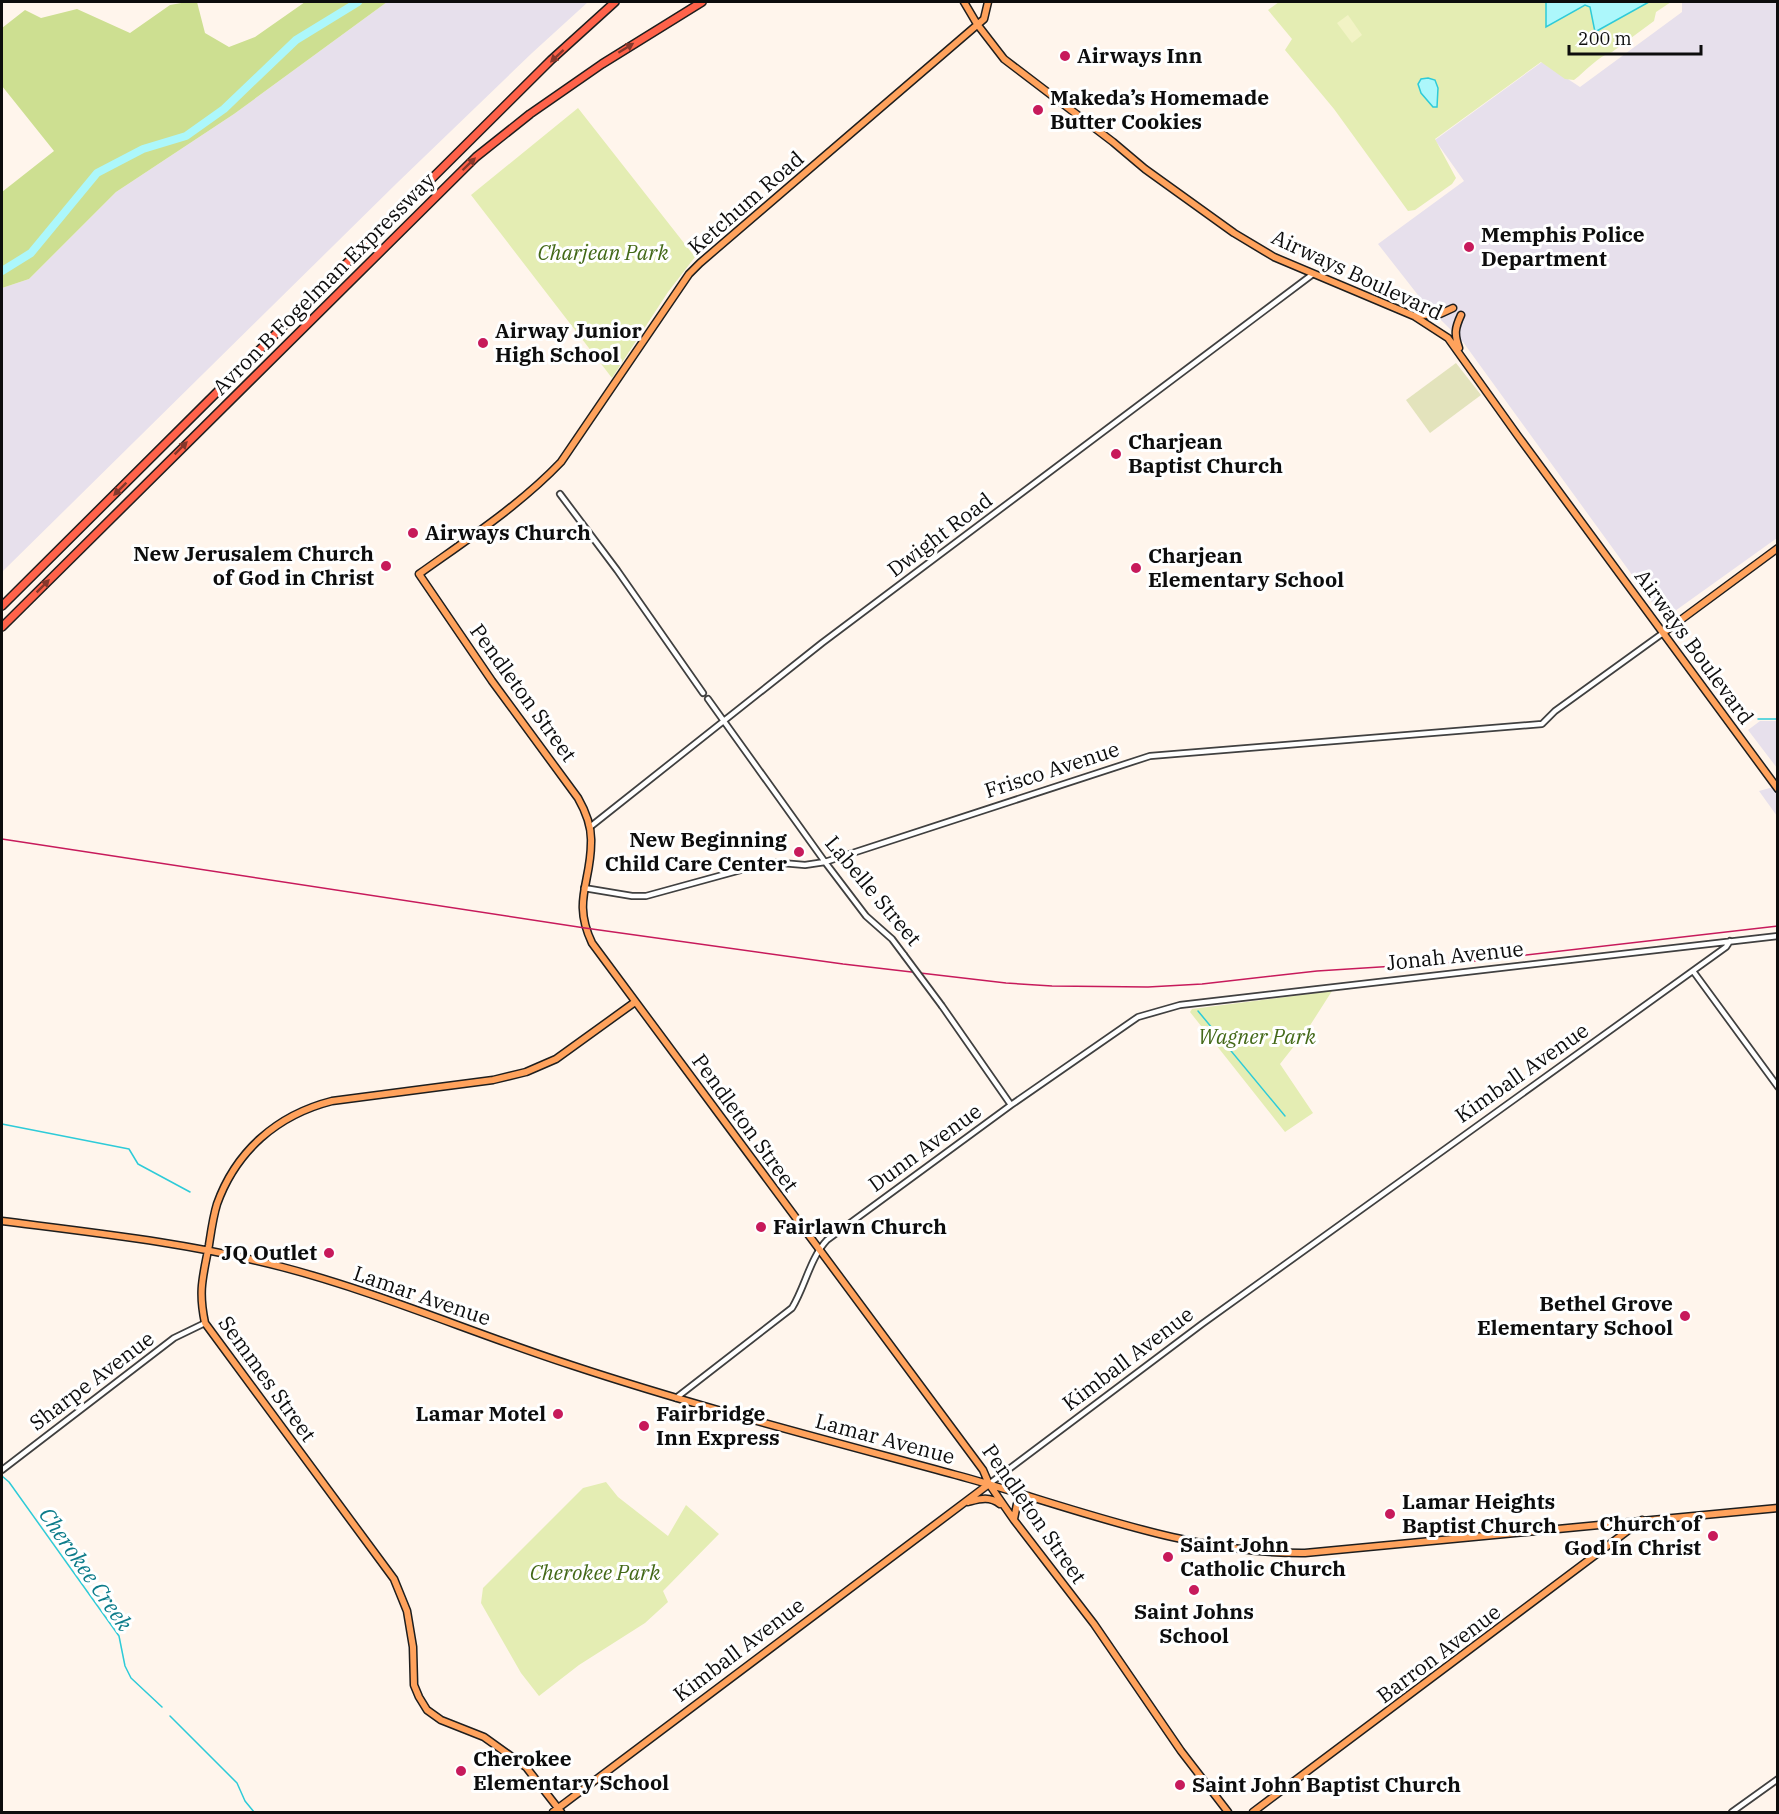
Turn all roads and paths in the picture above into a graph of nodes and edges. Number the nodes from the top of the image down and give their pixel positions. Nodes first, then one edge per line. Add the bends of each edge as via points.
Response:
1 (615, 2) edge
2 (702, 2) edge
3 (964, 2) edge
4 (988, 2) edge
5 (977, 24) junction
6 (1313, 274) junction
7 (1453, 308) dead end
8 (1461, 315) dead end
9 (1413, 316) junction
10 (1464, 359) junction
11 (560, 494) dead end
12 (1778, 548) edge
13 (419, 574) joint
14 (2, 606) edge
15 (2, 627) edge
16 (1663, 633) junction
17 (703, 693) dead end
18 (708, 699) dead end
19 (723, 720) junction
20 (1776, 787) edge
21 (590, 827) junction
22 (825, 862) junction
23 (584, 888) junction
24 (1778, 936) edge
25 (1730, 941) junction
26 (1693, 971) junction
27 (635, 1002) junction
28 (1138, 1017) joint
29 (1778, 1087) edge
30 (1011, 1105) junction
31 (2, 1221) edge
32 (819, 1249) junction
33 (208, 1250) junction
34 (205, 1323) junction
35 (675, 1398) junction
36 (2, 1470) edge
37 (989, 1484) junction
38 (1028, 1497) junction
39 (962, 1504) junction
40 (1006, 1508) junction
41 (1778, 1508) edge
42 (1014, 1520) junction
43 (1643, 1520) junction
44 (1778, 1779) edge
45 (557, 1811) edge
46 (1228, 1812) edge
47 (1253, 1812) edge
48 (1732, 1812) edge

1 -> 14 highway, Avron B Fogelman Expressway
15 -> 2 highway, Avron B Fogelman Expressway via 476,157 602,64
3 - 5 main road, Airways Boulevard
4 - 5 main road, Ketchum Road via 984,18
5 - 6 main road, Airways Boulevard via 1004,59 1145,169 1234,233
5 - 13 main road, Ketchum Road via 700,263 561,462 502,513
6 - 9 main road, Airways Boulevard
6 - 19 street, Dwight Road
7 - 9 main road via 1440,314
8 - 10 main road via 1455,338
9 - 10 main road, Airways Boulevard via 1448,338
10 - 16 main road, Airways Boulevard
11 - 17 street
12 - 16 main road
13 - 21 main road, Pendleton Street via 578,798
16 - 20 main road, Airways Boulevard
16 - 22 street, Frisco Avenue via 1542,724 1150,756
18 - 19 street, Labelle Street
19 - 21 street, Dwight Road
19 - 22 street, Labelle Street
21 - 23 main road, Pendleton Street
22 - 23 street, Frisco Avenue via 770,862 646,896
22 - 30 street, Labelle Street, bridge via 866,916 892,939
23 - 27 main road, Pendleton Street via 582,910 586,931
24 - 25 street, Jonah Avenue
25 - 26 street, Kimball Avenue
25 - 28 street, Jonah Avenue via 1180,1005
26 - 29 street
26 - 37 street, Kimball Avenue via 1202,1324
27 - 32 main road, Pendleton Street
27 - 33 main road, Semmes Street via 556,1059 526,1072 494,1080 332,1101 282,1121 245,1153 229,1176 216,1206
28 - 30 street, Dunn Avenue
30 - 32 street, Dunn Avenue
31 - 33 main road, Lamar Avenue
32 - 35 street, Dunn Avenue via 792,1308
32 - 37 main road, Pendleton Street via 978,1463
33 - 34 main road, Semmes Street via 201,1296
33 - 35 main road, Lamar Avenue via 326,1280
34 - 36 street, Sharpe Avenue via 174,1338
34 - 45 main road, Semmes Street via 394,1579 407,1611 414,1685 427,1710 441,1720 484,1737 514,1757 530,1772
35 - 37 main road, Lamar Avenue
37 - 38 main road, Lamar Avenue
37 - 39 main road, Kimball Avenue
37 - 40 main road, Pendleton Street
38 - 42 main road via 1017,1504
38 - 43 main road, Lamar Avenue via 1175,1538 1277,1553
39 - 40 main road via 990,1498
39 - 45 main road, Kimball Avenue
40 - 42 main road, Pendleton Street
41 - 43 main road, Lamar Avenue
42 - 46 main road, Pendleton Street via 1094,1624
43 - 47 main road, Barron Avenue
44 - 48 street

